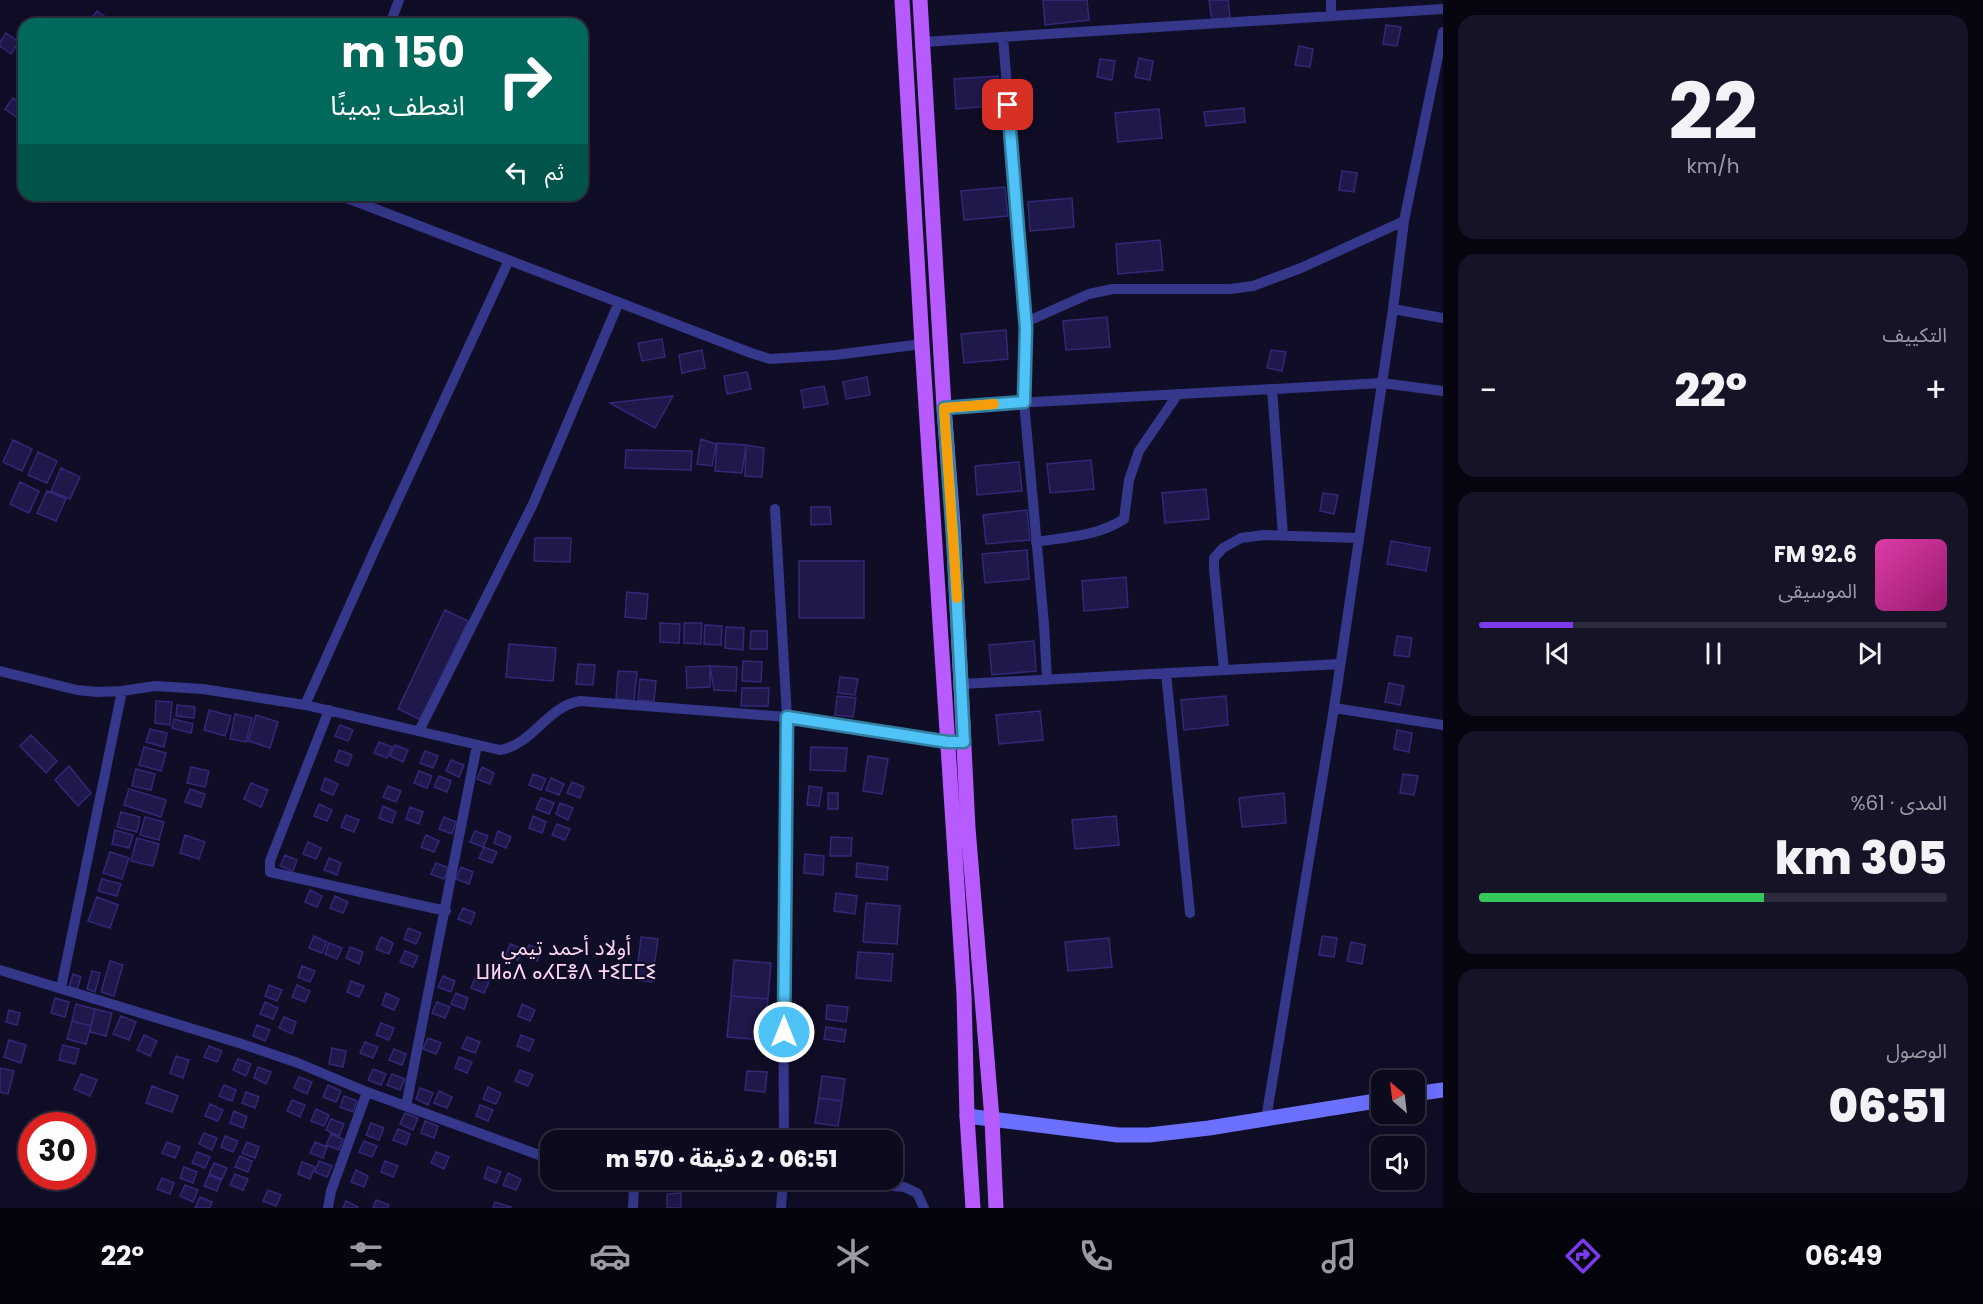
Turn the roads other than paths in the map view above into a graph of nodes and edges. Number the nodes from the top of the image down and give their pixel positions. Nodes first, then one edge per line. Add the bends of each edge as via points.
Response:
1 (399, 0) edge
2 (902, 0) edge
3 (920, 0) edge
4 (1331, 0) edge
5 (1443, 9) edge
6 (1331, 16) junction
7 (392, 18) edge
8 (1443, 33) edge
9 (1002, 37) junction
10 (923, 42) junction
11 (355, 201) edge
12 (1404, 221) junction
13 (509, 260) junction
14 (619, 302) junction
15 (1393, 309) junction
16 (1443, 318) edge
17 (1026, 321) junction
18 (922, 345) junction
19 (1382, 383) junction
20 (1272, 388) junction
21 (1443, 391) edge
22 (1178, 394) junction
23 (1024, 402) junction
24 (944, 408) junction
25 (776, 509) dead end
26 (1283, 536) junction
27 (1359, 538) junction
28 (1036, 542) junction
29 (1340, 664) junction
30 (0, 670) edge
31 (1224, 670) junction
32 (1166, 673) junction
33 (1047, 680) junction
34 (962, 684) junction
35 (122, 691) junction
36 (306, 705) junction
37 (1334, 708) junction
38 (329, 710) junction
39 (787, 717) junction
40 (1443, 724) edge
41 (419, 731) junction
42 (948, 742) junction
43 (964, 742) junction
44 (477, 746) junction
45 (446, 911) junction
46 (1190, 913) dead end
47 (0, 969) edge
48 (61, 988) junction
49 (1443, 1089) edge
50 (367, 1092) junction
51 (1425, 1092) edge
52 (1371, 1102) edge
53 (406, 1106) junction
54 (967, 1116) junction
55 (992, 1119) junction
56 (1266, 1119) junction
57 (784, 1130) edge
58 (540, 1155) edge
59 (903, 1187) edge
60 (634, 1190) edge
61 (782, 1190) edge
62 (328, 1208) edge
63 (633, 1208) edge
64 (781, 1208) edge
65 (924, 1208) edge
66 (974, 1208) edge
67 (996, 1208) edge

1 - 7 street
2 - 18 main road
3 - 10 main road
4 - 6 street
5 - 6 street
6 - 9 street
8 - 12 street
9 - 10 street
9 - 17 street
10 - 24 main road
11 - 13 street
12 - 15 street
12 - 17 street via 1253,286 1113,289 1089,294
13 - 14 street
13 - 36 street
14 - 18 street via 771,359
14 - 41 street via 533,504
15 - 16 street
15 - 19 street
17 - 23 street
18 - 42 main road
19 - 20 street
19 - 21 street
19 - 27 street
20 - 22 street
20 - 26 street
22 - 23 street
22 - 28 street via 1139,451 1129,480 1124,519 1091,534
23 - 24 street
23 - 28 street
24 - 34 main road
25 - 39 street
26 - 27 street
26 - 31 street via 1241,538 1214,558
27 - 29 street
28 - 33 street
29 - 31 street
29 - 37 street
30 - 35 street via 77,690
31 - 32 street
32 - 33 street
32 - 46 street
33 - 34 street
34 - 43 main road
35 - 36 street via 154,686 203,689
35 - 48 street
36 - 38 street
37 - 40 street
37 - 56 street
38 - 41 street
38 - 45 street via 270,861 270,873
39 - 42 street
39 - 44 street via 580,701 556,710 510,748
39 - 57 street
41 - 44 street
42 - 43 street
42 - 54 main road via 964,994
43 - 55 main road
44 - 45 street
45 - 53 street
47 - 48 street
48 - 50 street via 298,1063
49 - 51 street
50 - 53 street
50 - 62 street
52 - 56 street
53 - 58 street
54 - 55 street
54 - 66 main road
55 - 56 street via 1118,1135 1149,1135
55 - 67 main road
59 - 65 street via 917,1193
60 - 63 street
61 - 64 street

